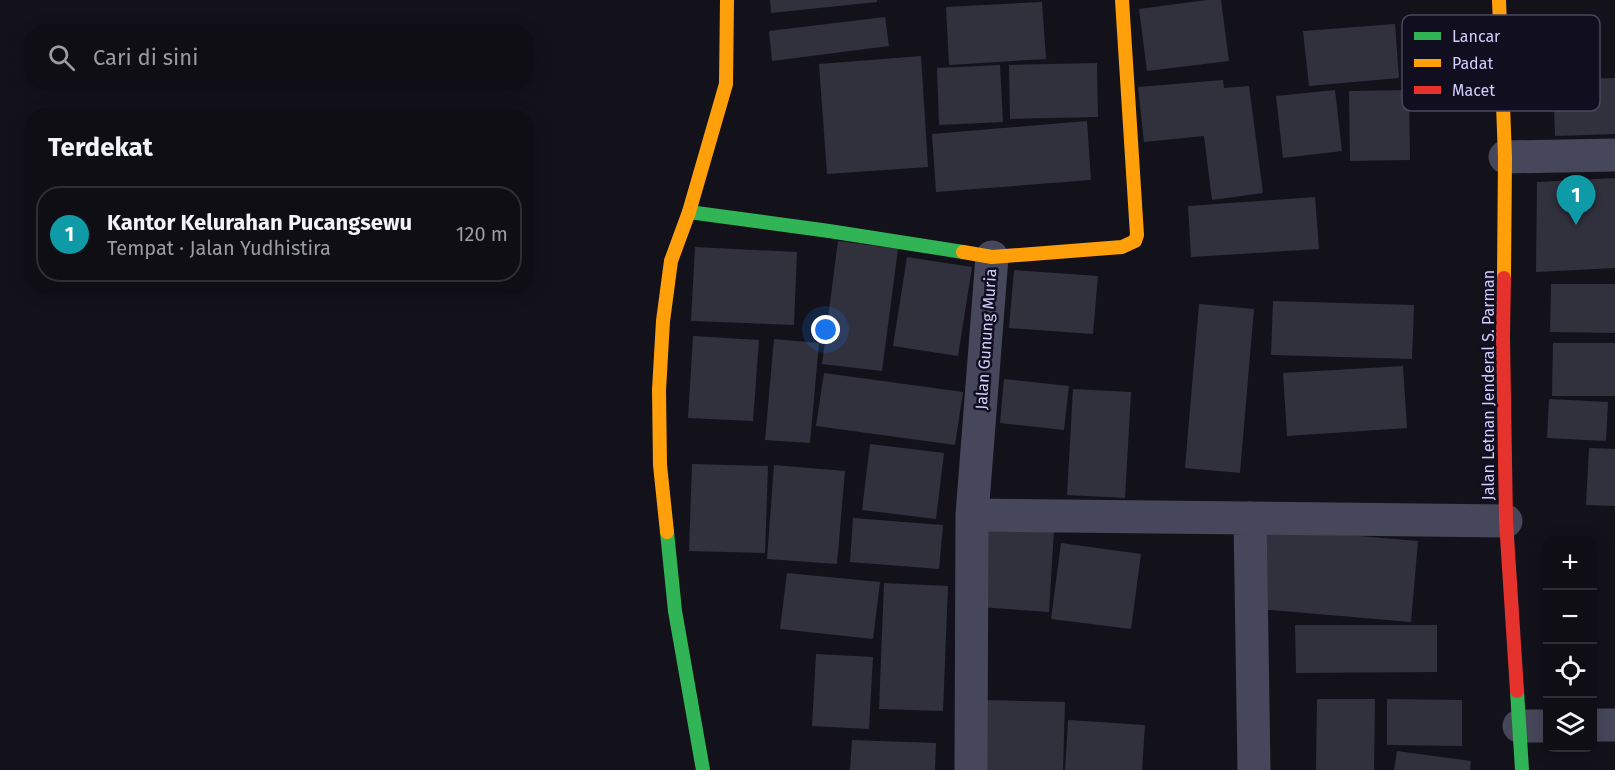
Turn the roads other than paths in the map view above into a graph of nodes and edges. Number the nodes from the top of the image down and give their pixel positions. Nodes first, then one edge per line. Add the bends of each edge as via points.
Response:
1 (727, 0) edge
2 (1122, 0) edge
3 (1499, 0) edge
4 (1500, 15) edge
5 (1503, 111) edge
6 (1615, 155) edge
7 (1505, 157) junction
8 (688, 212) junction
9 (992, 257) junction
10 (972, 515) junction
11 (1250, 518) junction
12 (1506, 521) junction
13 (1597, 725) edge
14 (1615, 725) edge
15 (1534, 726) edge
16 (703, 770) edge
17 (971, 770) edge
18 (1254, 770) edge
19 (1522, 770) edge

1 - 8 street via 726,84
2 - 9 street, Jalan Gunung Muria via 1135,241 1122,247
3 - 4 street, Jalan Letnan Jenderal S. Parman
5 - 7 street, Jalan Letnan Jenderal S. Parman
6 - 7 street
7 - 12 street, Jalan Letnan Jenderal S. Parman
8 - 9 street
8 - 16 street via 671,261 663,321 660,465 675,611
9 - 10 street, Jalan Gunung Muria
10 - 11 street
10 - 17 street, Jalan Gunung Muria
11 - 12 street
11 - 18 street
12 - 15 street, Jalan Letnan Jenderal S. Parman
13 - 14 street
15 - 19 street, Jalan Letnan Jenderal S. Parman

